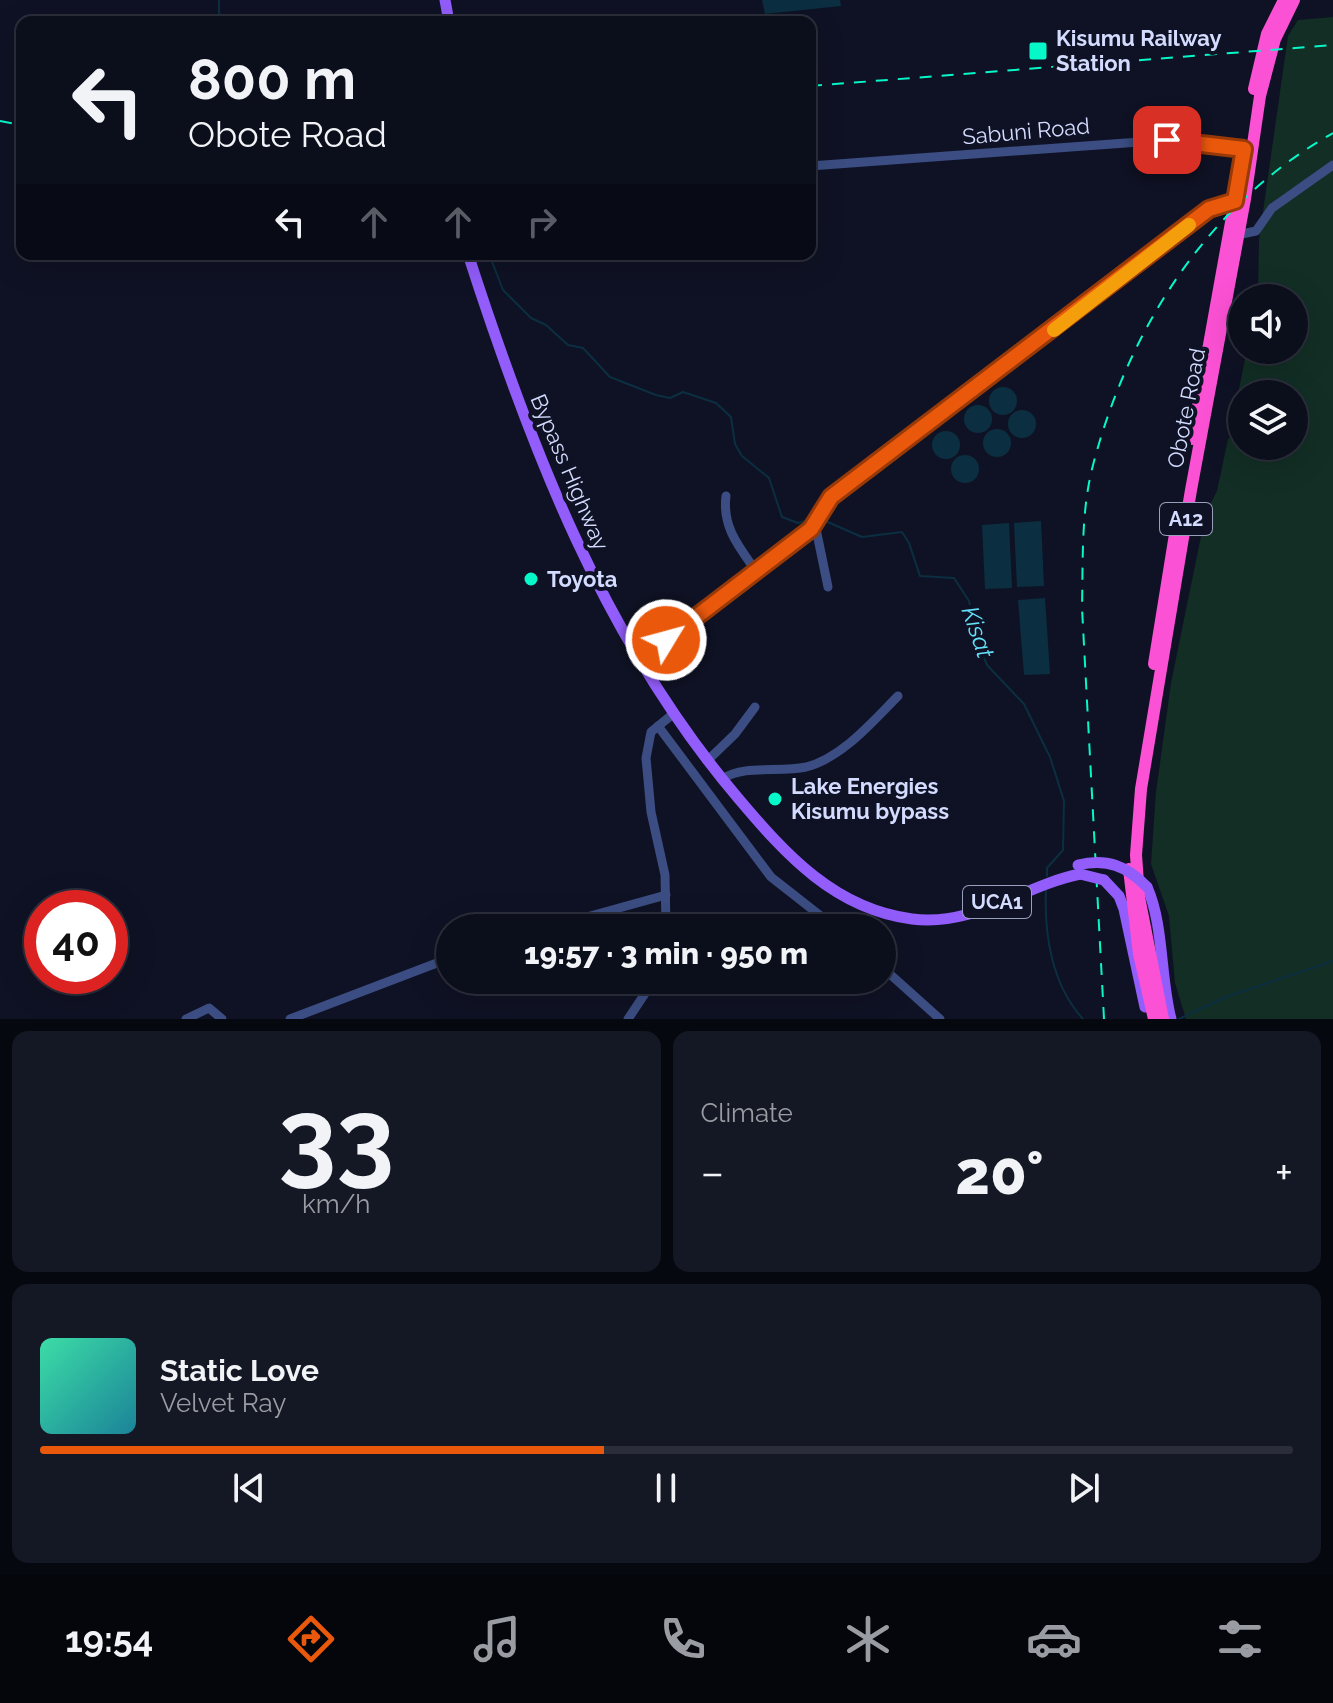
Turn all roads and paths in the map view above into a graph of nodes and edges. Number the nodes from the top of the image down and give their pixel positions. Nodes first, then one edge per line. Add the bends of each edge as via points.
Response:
1 (1284, 0) edge
2 (1294, 0) edge
3 (1256, 95) junction
4 (1244, 149) junction
5 (1333, 165) edge
6 (816, 166) edge
7 (1240, 200) junction
8 (1237, 235) junction
9 (463, 260) edge
10 (470, 260) edge
11 (505, 367) junction
12 (726, 496) dead end
13 (815, 524) junction
14 (756, 571) junction
15 (828, 587) dead end
16 (637, 658) junction
17 (898, 696) dead end
18 (755, 707) dead end
19 (673, 714) junction
20 (658, 726) junction
21 (707, 761) junction
22 (722, 779) junction
23 (666, 895) junction
24 (597, 914) edge
25 (666, 914) edge
26 (818, 914) edge
27 (910, 916) junction
28 (436, 963) edge
29 (896, 980) edge
30 (645, 994) edge
31 (186, 1019) edge
32 (222, 1019) edge
33 (290, 1019) edge
34 (628, 1019) edge
35 (940, 1019) edge
36 (1151, 1019) edge
37 (1163, 1019) edge
38 (1171, 1019) edge

1 - 3 highway, A12 via 1273,18
2 - 3 highway, Obote Road / A12
3 - 4 highway, A12
3 - 7 highway, Obote Road / A12
4 - 6 street, Sabuni Road via 1167,140
4 - 7 highway, Obote Road / A12
5 - 8 street via 1272,208 1256,231
7 - 8 highway, Obote Road / A12
7 - 13 street via 1209,209 844,488 825,504
7 - 36 highway, Obote Road / A12 via 1168,577 1130,818 1132,911
8 - 37 highway, Obote Road / A12 via 1141,789 1139,897
9 - 11 main road, Bypass Highway / UCA1
10 - 11 main road, Bypass Highway / UCA1
11 - 16 main road, Bypass Highway / UCA1 via 569,527
12 - 14 street via 729,528
13 - 14 street
13 - 15 street
14 - 16 street
16 - 19 main road, Bypass Highway / UCA1
17 - 22 street via 854,738 816,763 737,772
18 - 21 street
19 - 20 street
19 - 21 main road, Bypass Highway / UCA1
20 - 23 street via 647,740 647,780
20 - 26 street via 771,877
21 - 22 main road, Bypass Highway / UCA1
22 - 27 main road, Bypass Highway / UCA1 via 817,880 853,902
23 - 24 street
23 - 25 street
27 - 36 main road, UCA1, bridge via 971,914 1066,876 1093,875 1112,887 1124,909
27 - 38 main road, UCA1, bridge via 981,907 1089,862 1125,868 1147,887 1153,900
28 - 33 street
29 - 35 street
30 - 34 street
31 - 32 street via 209,1008

